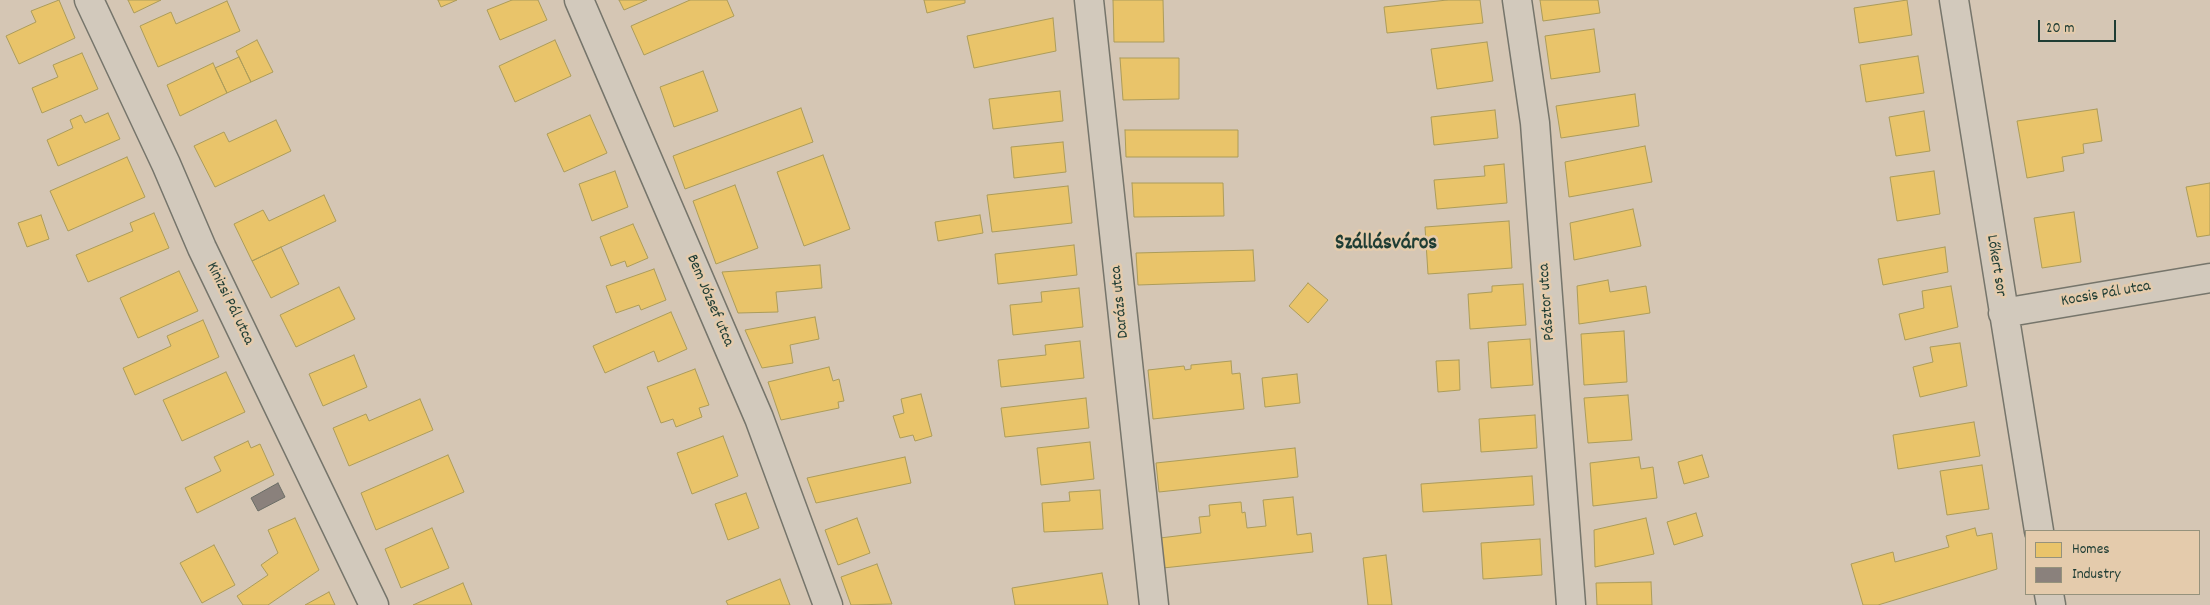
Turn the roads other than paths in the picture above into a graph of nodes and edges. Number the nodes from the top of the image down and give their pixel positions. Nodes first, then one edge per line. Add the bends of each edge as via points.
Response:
1 (88, 0) edge
2 (579, 0) edge
3 (1088, 0) edge
4 (1517, 0) edge
5 (1954, 0) edge
6 (2210, 278) edge
7 (2003, 313) junction
8 (2039, 530) edge
9 (374, 605) edge
10 (828, 605) edge
11 (1154, 605) edge
12 (1571, 605) edge

1 - 9 street, Kinizsi Pál utca via 202,248
2 - 10 street, Bem József utca via 759,418
3 - 11 street, Darázs utca
4 - 12 street, Pásztor utca via 1534,123
5 - 7 street, Lőkert sor
6 - 7 street, Kocsis Pál utca
7 - 8 street, Lőkert sor

